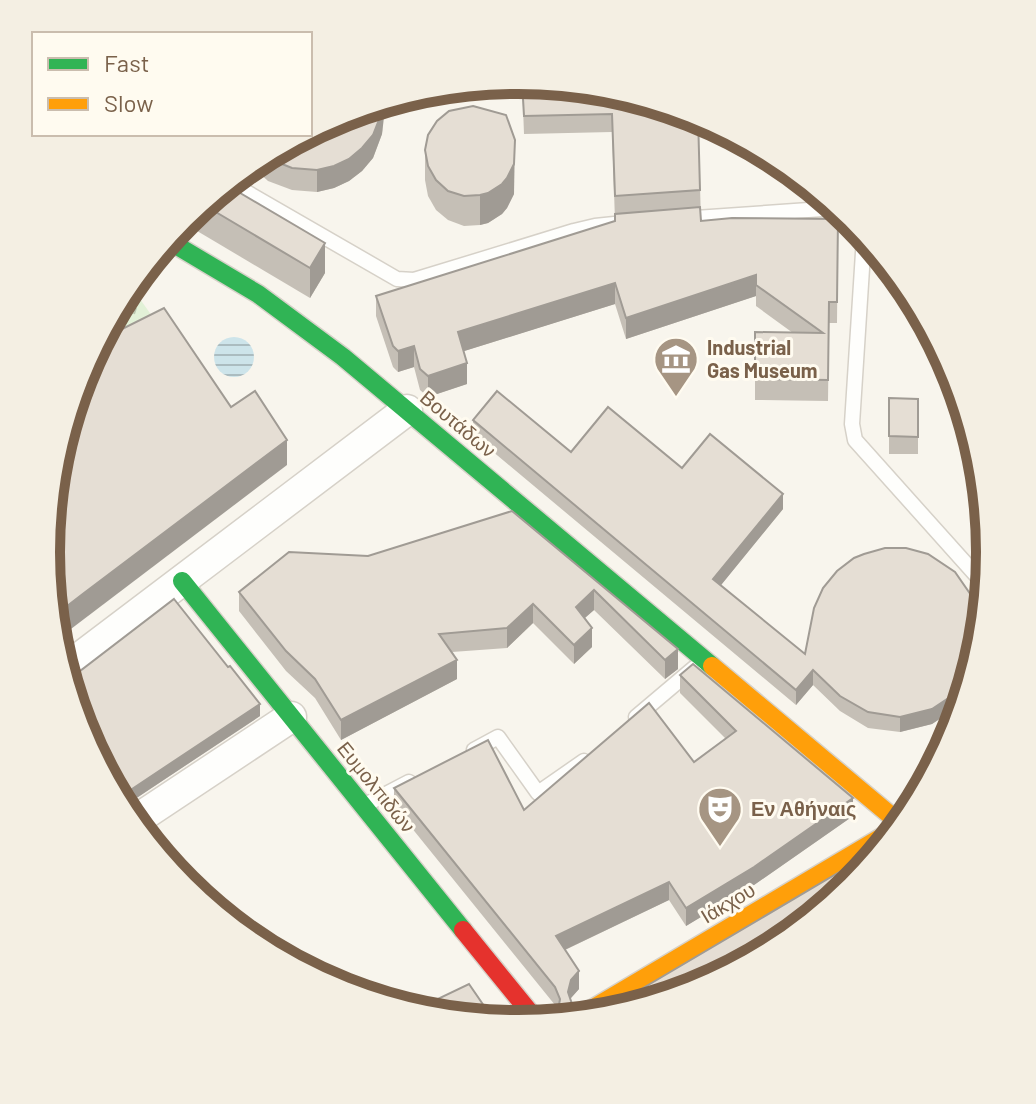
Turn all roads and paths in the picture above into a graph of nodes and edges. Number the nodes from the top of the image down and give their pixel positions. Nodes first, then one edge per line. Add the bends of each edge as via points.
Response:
1 (240, 188) edge
2 (821, 209) edge
3 (671, 220) edge
4 (641, 222) edge
5 (178, 246) edge
6 (863, 251) edge
7 (407, 410) junction
8 (975, 574) edge
9 (182, 581) junction
10 (705, 659) junction
11 (74, 662) edge
12 (291, 717) junction
13 (627, 725) edge
14 (597, 751) edge
15 (458, 758) edge
16 (417, 778) edge
17 (363, 806) junction
18 (143, 815) edge
19 (892, 816) edge
20 (870, 844) edge
21 (605, 1001) edge
22 (528, 1010) edge

1 - 4 lane via 403,280 574,231
2 - 3 lane
5 - 7 street, Βουτάδων via 302,325
6 - 8 lane via 855,440
7 - 9 street
7 - 10 street, Βουτάδων
9 - 11 street
9 - 12 street, Ευμολπιδών
10 - 13 lane
10 - 19 street, Βουτάδων
12 - 17 street, Ευμολπιδών
12 - 18 street
14 - 15 lane via 538,793 498,737
16 - 17 lane
17 - 22 street, Ευμολπιδών
20 - 21 street, Ιάκχου

